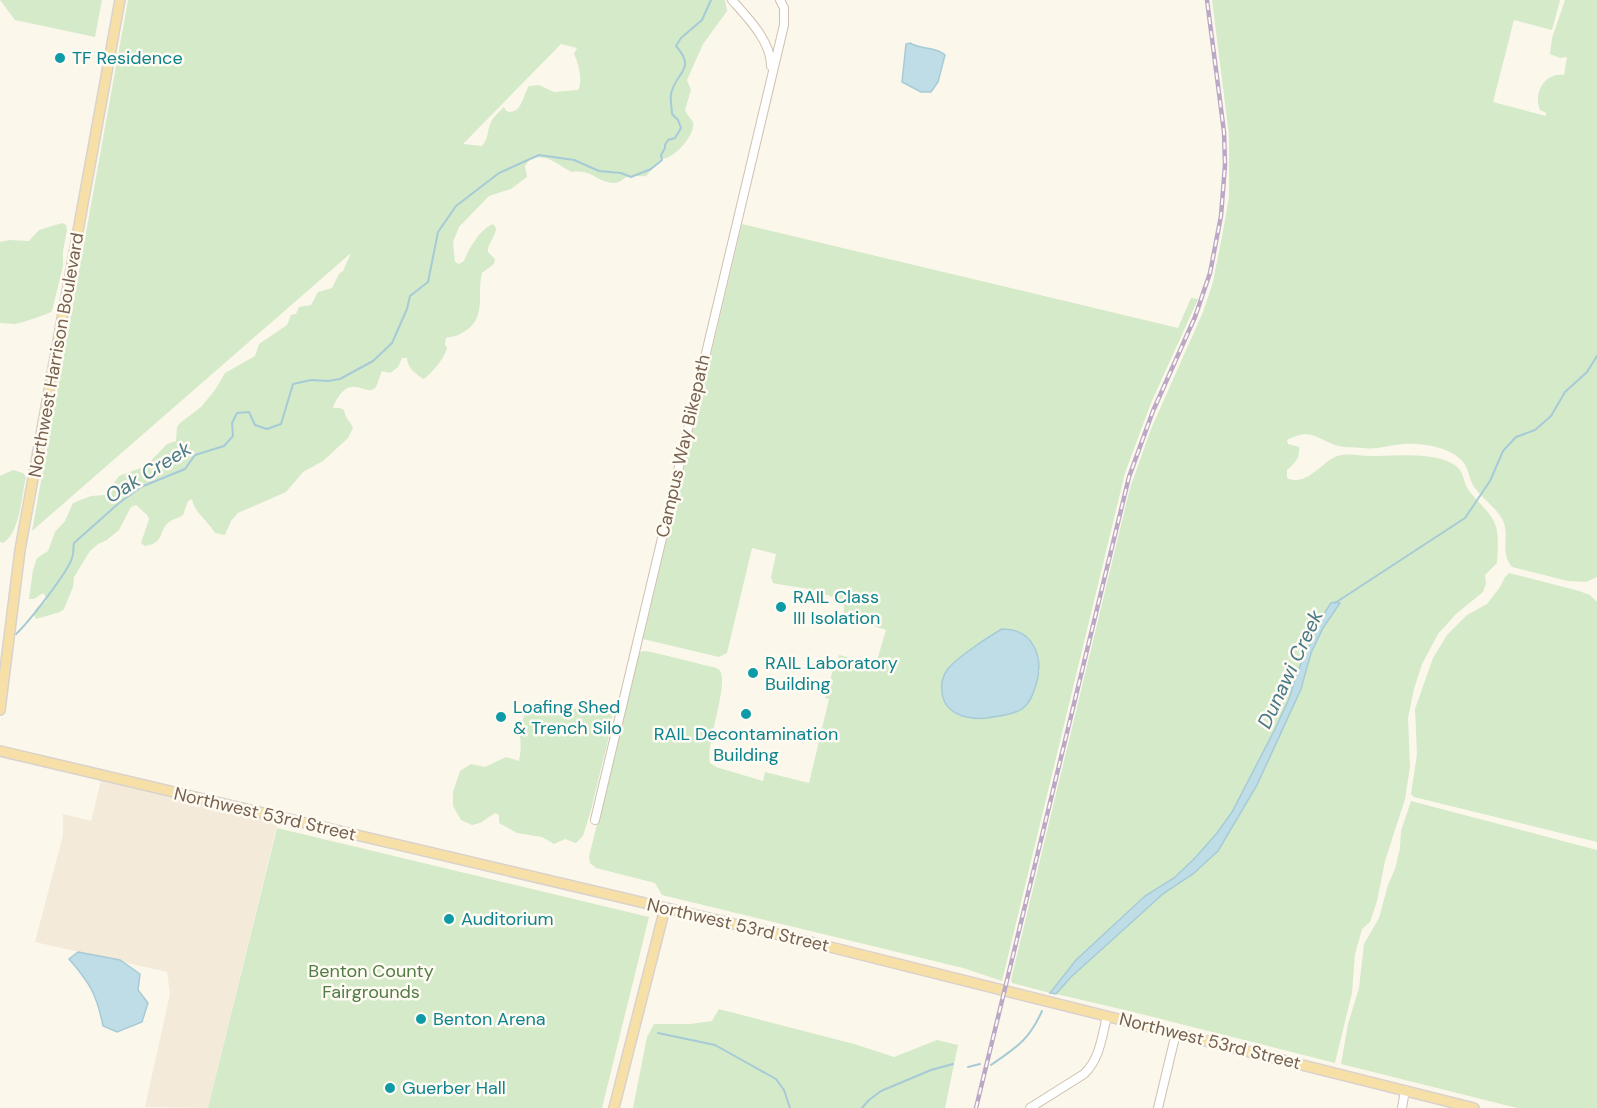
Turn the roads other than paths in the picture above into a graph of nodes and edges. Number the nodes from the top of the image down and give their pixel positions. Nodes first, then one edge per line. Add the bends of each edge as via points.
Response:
1 (120, 0) edge
2 (732, 0) edge
3 (780, 0) edge
4 (771, 74) junction
5 (0, 710) edge
6 (0, 752) edge
7 (595, 820) dead end
8 (665, 908) junction
9 (1107, 1016) junction
10 (1176, 1033) junction
11 (1406, 1090) junction
12 (614, 1108) edge
13 (1030, 1108) edge
14 (1158, 1108) edge
15 (1402, 1108) edge
16 (1474, 1108) edge

1 - 5 main road, Northwest Harrison Boulevard via 20,550
2 - 4 street, Campus Way Bikepath via 768,50
3 - 4 street, Campus Way Bikepath via 784,25
4 - 7 street, Campus Way Bikepath
6 - 8 main road, Northwest 53rd Street
8 - 9 main road, Northwest 53rd Street
8 - 12 main road
9 - 10 main road, Northwest 53rd Street
9 - 13 street via 1092,1067
10 - 11 main road, Northwest 53rd Street
10 - 14 street
11 - 15 street
11 - 16 main road, Northwest 53rd Street

